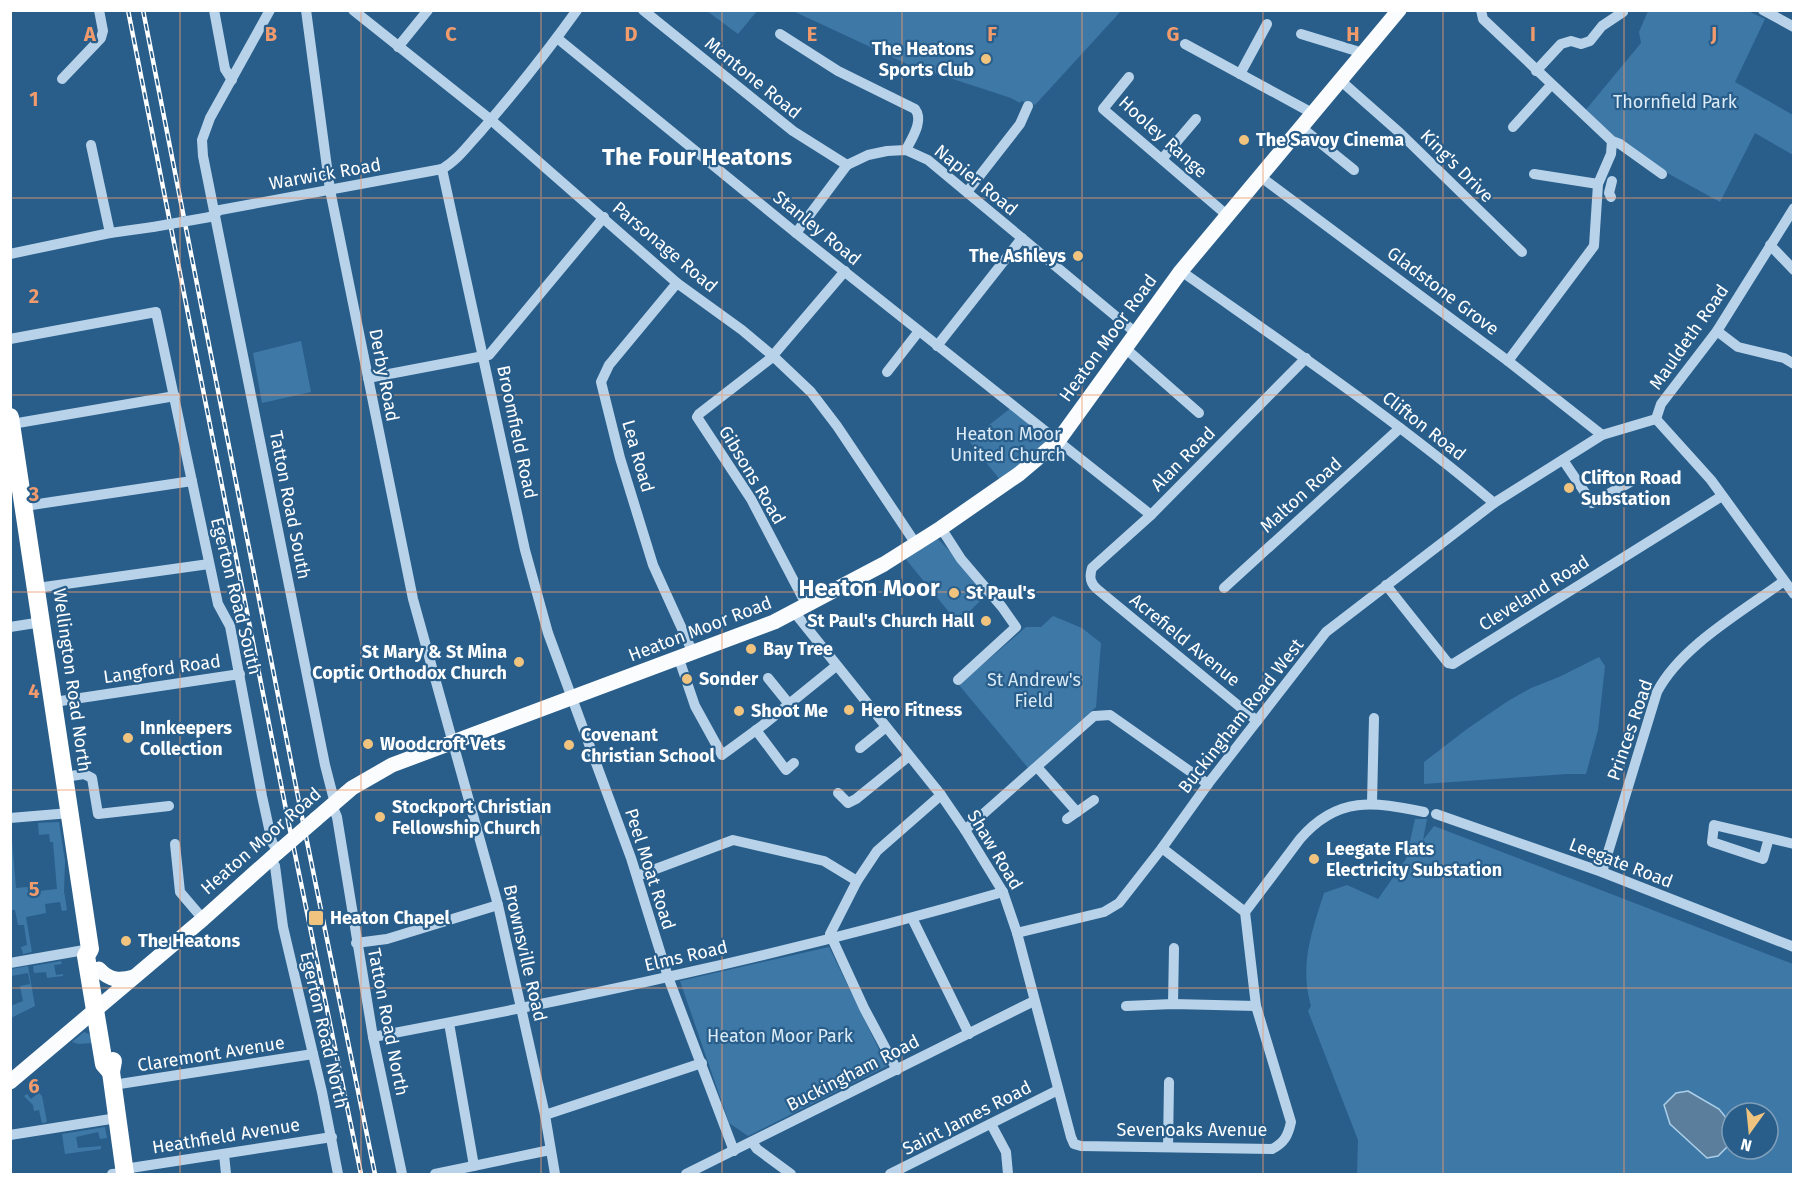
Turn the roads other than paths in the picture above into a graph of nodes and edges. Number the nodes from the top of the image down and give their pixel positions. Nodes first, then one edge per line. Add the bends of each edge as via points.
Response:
1 (99, 10) edge
2 (214, 10) edge
3 (270, 10) edge
4 (306, 10) edge
5 (353, 10) edge
6 (428, 10) edge
7 (577, 10) edge
8 (643, 10) edge
9 (1399, 10) edge
10 (1481, 10) edge
11 (1622, 10) edge
12 (1763, 10) edge
13 (1267, 24) dead end
14 (1794, 27) edge
15 (780, 34) dead end
16 (1301, 34) dead end
17 (557, 38) junction
18 (1185, 44) dead end
19 (398, 47) junction
20 (1363, 53) junction
21 (1536, 71) junction
22 (1240, 74) junction
23 (1129, 77) dead end
24 (62, 79) dead end
25 (232, 80) junction
26 (1341, 81) junction
27 (1551, 85) junction
28 (1028, 106) dead end
29 (1314, 114) junction
30 (1196, 119) dead end
31 (491, 120) junction
32 (1513, 127) dead end
33 (1302, 128) junction
34 (1612, 141) junction
35 (91, 145) dead end
36 (906, 150) junction
37 (1162, 159) junction
38 (847, 165) junction
39 (442, 169) junction
40 (1354, 171) dead end
41 (1534, 174) dead end
42 (1662, 174) dead end
43 (1261, 177) junction
44 (1598, 186) junction
45 (1611, 189) dead end
46 (330, 190) junction
47 (967, 192) junction
48 (1794, 208) edge
49 (212, 215) junction
50 (1228, 216) junction
51 (604, 217) junction
52 (796, 232) junction
53 (110, 233) junction
54 (1022, 238) junction
55 (1770, 245) junction
56 (1522, 252) dead end
57 (10, 254) edge
58 (1794, 270) edge
59 (845, 271) junction
60 (1181, 271) junction
61 (677, 283) junction
62 (919, 331) junction
63 (1717, 331) junction
64 (1136, 333) junction
65 (10, 339) edge
66 (938, 346) junction
67 (1125, 348) junction
68 (773, 356) junction
69 (484, 357) junction
70 (1306, 358) junction
71 (1508, 361) junction
72 (1794, 364) edge
73 (887, 372) dead end
74 (368, 378) junction
75 (174, 396) junction
76 (1199, 413) dead end
77 (1656, 419) junction
78 (11, 420) edge
79 (1400, 428) junction
80 (1602, 435) junction
81 (1058, 441) junction
82 (1563, 460) junction
83 (14, 461) edge
84 (1632, 480) dead end
85 (192, 481) junction
86 (1722, 496) junction
87 (1494, 503) junction
88 (25, 506) junction
89 (1151, 515) junction
90 (941, 528) junction
91 (916, 544) junction
92 (209, 564) junction
93 (1784, 581) junction
94 (1092, 584) joint
95 (1386, 585) junction
96 (37, 588) junction
97 (1224, 588) dead end
98 (1794, 594) edge
99 (801, 609) junction
100 (42, 622) junction
101 (10, 627) edge
102 (686, 656) junction
103 (836, 666) junction
104 (240, 674) junction
105 (768, 678) dead end
106 (958, 680) dead end
107 (573, 698) junction
108 (54, 702) junction
109 (789, 704) junction
110 (1374, 718) dead end
111 (1257, 721) junction
112 (886, 727) junction
113 (756, 730) junction
114 (453, 741) junction
115 (860, 748) dead end
116 (909, 756) junction
117 (794, 763) dead end
118 (1038, 767) junction
119 (65, 777) junction
120 (1208, 784) junction
121 (838, 793) dead end
122 (941, 795) junction
123 (1094, 800) dead end
124 (334, 803) junction
125 (1372, 803) junction
126 (169, 806) dead end
127 (1077, 812) junction
128 (1425, 812) dead end
129 (70, 813) junction
130 (1436, 814) dead end
131 (10, 818) edge
132 (1067, 819) dead end
133 (965, 830) junction
134 (1769, 838) junction
135 (1794, 843) edge
136 (175, 844) dead end
137 (1162, 848) junction
138 (274, 855) junction
139 (1602, 872) junction
140 (637, 876) junction
141 (857, 881) junction
142 (1003, 892) junction
143 (498, 905) junction
144 (1245, 912) junction
145 (912, 918) junction
146 (203, 919) junction
147 (1017, 933) junction
148 (830, 939) junction
149 (357, 943) junction
150 (1174, 948) dead end
151 (1794, 948) edge
152 (91, 950) junction
153 (10, 963) edge
154 (99, 969) junction
155 (135, 977) junction
156 (668, 977) junction
157 (1034, 1001) junction
158 (1173, 1004) junction
159 (1126, 1006) dead end
160 (1256, 1006) junction
161 (100, 1007) junction
162 (522, 1008) junction
163 (448, 1023) junction
164 (969, 1034) junction
165 (373, 1037) junction
166 (313, 1054) junction
167 (702, 1063) junction
168 (897, 1070) junction
169 (112, 1079) junction
170 (10, 1082) edge
171 (1169, 1082) dead end
172 (1058, 1090) junction
173 (545, 1115) junction
174 (117, 1118) junction
175 (992, 1124) junction
176 (10, 1135) edge
177 (332, 1137) junction
178 (752, 1142) junction
179 (1081, 1146) joint
180 (1168, 1147) junction
181 (550, 1150) junction
182 (734, 1151) junction
183 (224, 1154) junction
184 (474, 1166) junction
185 (121, 1173) edge
186 (897, 1173) edge
187 (226, 1174) edge
188 (338, 1174) edge
189 (402, 1174) edge
190 (435, 1174) edge
191 (555, 1174) edge
192 (686, 1174) edge
193 (791, 1174) edge
194 (1008, 1174) edge

1 - 24 street via 101,38
2 - 25 street via 225,69
3 - 25 street, Tatton Road South
4 - 46 street, Derby Road
5 - 19 street, Parsonage Road
6 - 19 street
7 - 17 street, Warwick Road
8 - 38 street, Mentone Road via 793,131
9 - 20 main road, Heaton Moor Road
10 - 21 street via 1483,19
11 - 21 street via 1590,41 1561,44
12 - 14 street
13 - 22 street
15 - 36 street via 838,71 923,113
16 - 20 street
17 - 31 street, Warwick Road
17 - 52 street, Stanley Road
18 - 22 street
19 - 31 street, Parsonage Road
20 - 26 main road, Heaton Moor Road
21 - 27 street
22 - 29 street
23 - 37 street, Hooley Range via 1103,109
25 - 49 street, Tatton Road South via 202,140
26 - 29 main road, Heaton Moor Road
26 - 56 street, King's Drive
27 - 32 street
27 - 34 street
28 - 47 street via 1020,124
29 - 33 main road, Heaton Moor Road
30 - 37 street
31 - 39 street, Warwick Road via 456,160
31 - 51 street, Parsonage Road
33 - 40 street
33 - 43 main road, Heaton Moor Road
34 - 42 street
34 - 44 street
35 - 53 street
36 - 38 street, Napier Road via 868,155
36 - 47 street, Napier Road via 928,160
37 - 50 street, Hooley Range
38 - 52 street
39 - 46 street, Warwick Road
39 - 69 street, Broomfield Road
41 - 44 street
43 - 50 main road, Heaton Moor Road
43 - 71 street, Gladstone Grove
44 - 45 street
44 - 71 street via 1594,246
46 - 49 street, Warwick Road via 220,210
46 - 74 street, Derby Road
47 - 54 street, Napier Road
48 - 55 street, Mauldeth Road
49 - 53 street, Warwick Road, bridge
49 - 124 street, Tatton Road South
50 - 60 main road, Heaton Moor Road
51 - 61 street, Parsonage Road
51 - 69 street
52 - 59 street, Stanley Road
53 - 57 street, Warwick Road
54 - 64 street, Napier Road
54 - 66 street
55 - 58 street
55 - 63 street, Mauldeth Road
59 - 62 street, Stanley Road
59 - 68 street
60 - 64 main road, Heaton Moor Road
60 - 70 street, Clifton Road
61 - 68 street, Parsonage Road
61 - 102 street, Lea Road via 609,365 602,382 620,458
62 - 66 street, Stanley Road
62 - 73 street
63 - 72 street via 1738,347
63 - 77 street, Mauldeth Road via 1661,404
64 - 67 main road, Heaton Moor Road
65 - 75 street, Egerton Road South via 156,312
66 - 81 street, Stanley Road
67 - 76 street
67 - 81 main road, Heaton Moor Road
68 - 91 street, Parsonage Road via 830,417
68 - 99 street, Gibsons Road via 697,417 751,500
69 - 74 street
69 - 107 street, Broomfield Road via 525,550 548,633
70 - 79 street, Clifton Road
70 - 89 street, Alan Road
71 - 80 street, Gladstone Grove
74 - 114 street, Derby Road via 413,599
75 - 78 street
75 - 85 street, Egerton Road South
77 - 80 street
77 - 86 street, Mauldeth Road
78 - 83 highway, Wellington Road North
79 - 87 street, Clifton Road
79 - 97 street, Malton Road
80 - 82 street
81 - 89 street, Stanley Road
81 - 90 main road, Heaton Moor Road via 1019,474
82 - 84 street via 1592,503
82 - 87 street
83 - 88 highway, Wellington Road North
85 - 88 street
85 - 92 street, Egerton Road South
86 - 93 street, Mauldeth Road
86 - 95 street, Cleveland Road via 1452,664
87 - 95 street, Buckingham Road West
88 - 96 highway, Wellington Road North
89 - 94 street, Alan Road via 1092,568
90 - 91 main road, Heaton Moor Road
90 - 106 street via 1016,627
91 - 99 main road, Heaton Moor Road
92 - 96 street
92 - 104 street, Egerton Road South via 218,604 230,626
93 - 98 street, Mauldeth Road
93 - 139 street, Princes Road via 1683,655 1665,676
94 - 111 street, Acrefield Avenue
95 - 111 street, Buckingham Road West via 1326,632
96 - 100 highway, Wellington Road North
99 - 102 main road, Heaton Moor Road
99 - 103 street, Shaw Road
100 - 101 street
100 - 108 highway, Wellington Road North
102 - 107 main road, Heaton Moor Road
102 - 113 street, Lea Road via 695,706 722,755
103 - 109 street
103 - 112 street, Shaw Road
104 - 108 street, Langford Road
104 - 138 street, Egerton Road South
105 - 109 street
107 - 114 main road, Heaton Moor Road
107 - 140 street, Peel Moat Road
108 - 119 highway, Wellington Road North
109 - 113 street
110 - 125 street
111 - 120 street, Buckingham Road West
112 - 115 street
112 - 116 street, Shaw Road
113 - 117 street via 786,770
114 - 124 main road, Heaton Moor Road via 367,778
114 - 143 street, Brownsville Road
116 - 121 street via 856,799 848,803
116 - 122 street, Shaw Road
118 - 120 street via 1094,716 1110,715
118 - 127 street
118 - 133 street
119 - 126 street via 84,774 92,778 98,814
119 - 129 highway, Wellington Road North
120 - 137 street, Buckingham Road West
122 - 133 street, Shaw Road
122 - 141 street via 877,851
123 - 127 street
124 - 138 main road, Heaton Moor Road, bridge
124 - 149 street, Tatton Road North
125 - 128 street
125 - 144 street via 1346,807 1318,821
127 - 132 street
129 - 131 street
129 - 152 highway, Wellington Road North
130 - 139 street, Leegate Road
133 - 142 street, Shaw Road
134 - 134 street via 1714,825 1712,842 1763,859
134 - 135 street
136 - 146 street via 180,892
137 - 144 street
137 - 147 street, Buckingham Road West via 1119,903 1104,912
138 - 146 main road, Heaton Moor Road
138 - 166 street, Egerton Road North via 283,927
139 - 151 street, Leegate Road
140 - 141 street via 733,840 824,861
140 - 156 street, Peel Moat Road
141 - 148 street via 833,925
142 - 145 street, Elms Road
142 - 147 street, Shaw Road
143 - 149 street via 387,939
143 - 162 street, Brownsville Road
144 - 160 street, Sevenoaks Avenue
145 - 148 street, Elms Road
145 - 164 street
146 - 155 main road, Heaton Moor Road
147 - 157 street, Shaw Road
148 - 156 street, Elms Road
148 - 168 street
149 - 165 street, Tatton Road North
150 - 158 street
152 - 153 street
152 - 154 highway, Wellington Road North via 97,954
152 - 161 highway, Wellington Road North via 86,956
154 - 155 main road via 114,980
154 - 161 highway, Wellington Road North
155 - 161 main road, Heaton Moor Road
156 - 162 street, Elms Road
156 - 167 street, Peel Moat Road
157 - 164 street, Buckingham Road
157 - 172 street, Shaw Road
158 - 159 street
158 - 160 street
160 - 180 street, Sevenoaks Avenue via 1287,1107 1288,1135 1272,1149
161 - 169 highway, Wellington Road North via 104,1064
161 - 170 main road, Heaton Moor Road
162 - 163 street, Elms Road
162 - 173 street, Brownsville Road
163 - 165 street, Elms Road
163 - 184 street
164 - 168 street, Buckingham Road
165 - 189 street, Tatton Road North
166 - 169 street, Claremont Avenue
166 - 177 street, Egerton Road North
167 - 173 street
167 - 182 street, Peel Moat Road
168 - 178 street, Buckingham Road
169 - 174 highway, Wellington Road North
171 - 180 street
172 - 175 street, Saint James Road
172 - 179 street, Shaw Road via 1071,1137 1074,1144
173 - 181 street, Brownsville Road
174 - 176 street
174 - 185 highway, Wellington Road North
175 - 186 street, Saint James Road
175 - 194 street via 1006,1152
177 - 183 street, Heathfield Avenue
177 - 188 street, Egerton Road North
178 - 182 street, Buckingham Road
178 - 193 street
179 - 180 street, Sevenoaks Avenue
181 - 184 street
181 - 191 street, Brownsville Road
182 - 192 street, Buckingham Road
183 - 185 street, Heathfield Avenue
183 - 187 street
184 - 190 street

